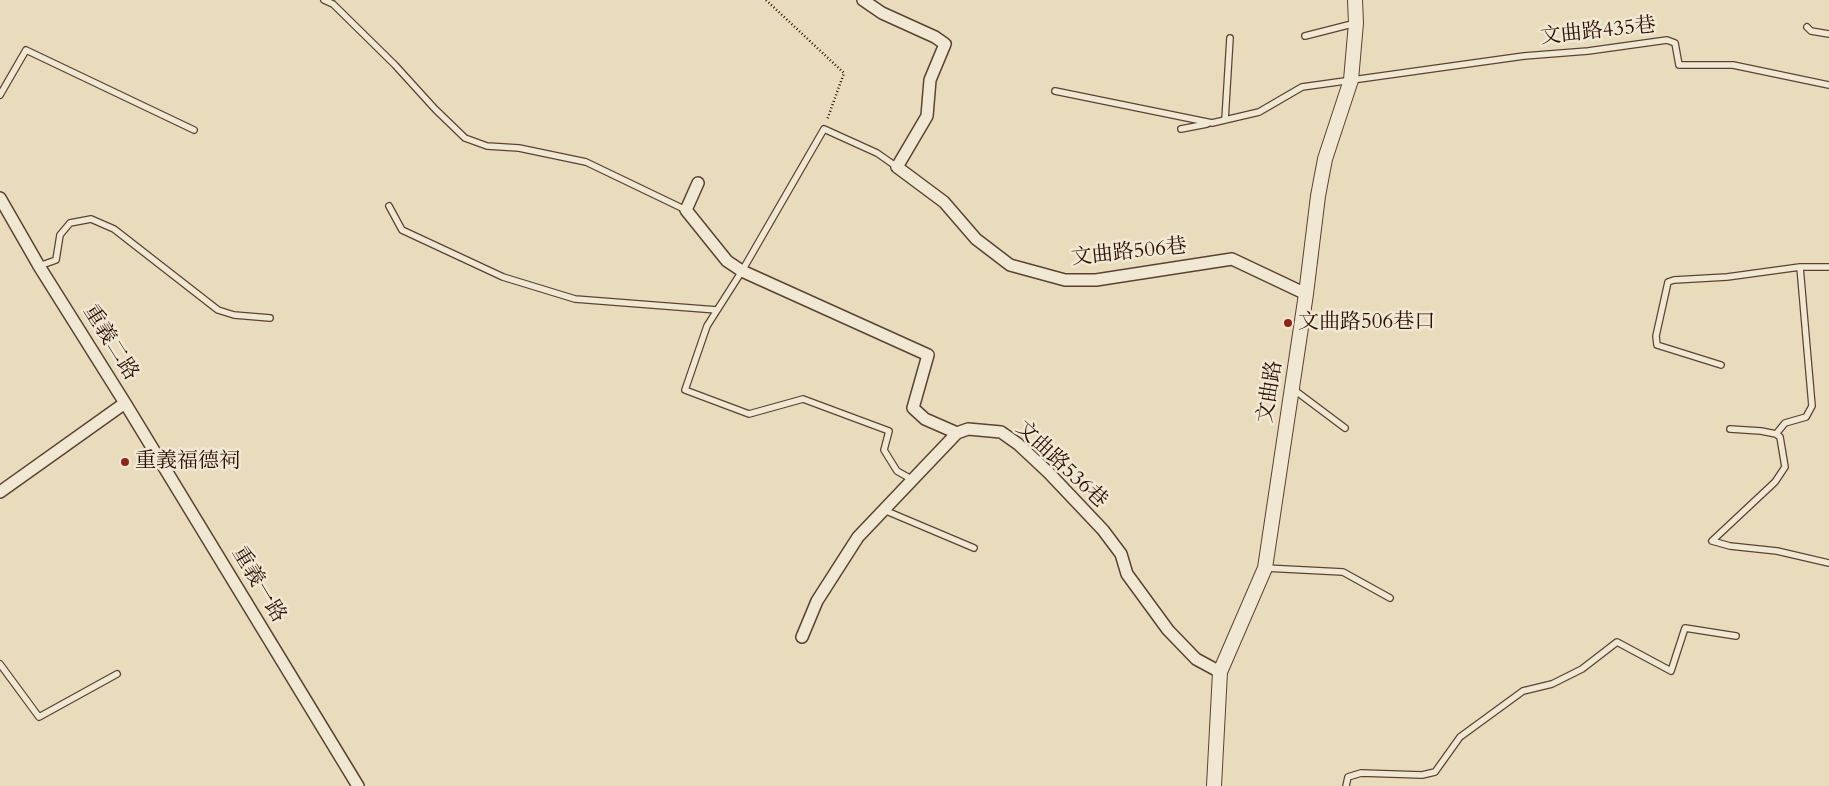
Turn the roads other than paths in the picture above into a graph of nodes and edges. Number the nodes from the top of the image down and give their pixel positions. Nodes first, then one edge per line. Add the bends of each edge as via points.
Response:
1 (324, 0) edge
2 (863, 0) edge
3 (1355, 0) edge
4 (1356, 23) junction
5 (1806, 27) dead end
6 (1829, 34) edge
7 (1305, 36) dead end
8 (1230, 38) dead end
9 (1351, 80) junction
10 (1829, 85) edge
11 (1055, 91) dead end
12 (0, 95) edge
13 (1225, 120) junction
14 (1212, 123) junction
15 (1181, 129) dead end
16 (194, 130) dead end
17 (897, 167) junction
18 (698, 182) dead end
19 (0, 198) edge
20 (389, 206) dead end
21 (686, 210) junction
22 (39, 266) junction
23 (1800, 267) junction
24 (1829, 267) edge
25 (742, 271) junction
26 (1306, 294) junction
27 (717, 310) junction
28 (270, 318) dead end
29 (1721, 365) dead end
30 (1292, 388) junction
31 (125, 403) junction
32 (1345, 428) dead end
33 (1730, 430) dead end
34 (957, 433) junction
35 (1776, 434) junction
36 (913, 480) junction
37 (0, 492) edge
38 (884, 510) junction
39 (974, 548) dead end
40 (1829, 563) edge
41 (1265, 568) junction
42 (1390, 598) dead end
43 (1736, 636) dead end
44 (802, 637) dead end
45 (0, 664) edge
46 (1220, 672) junction
47 (117, 674) dead end
48 (358, 786) edge
49 (1214, 786) edge
50 (1346, 786) edge

1 - 21 lane via 333,4 465,138 487,146 519,148 586,162
2 - 17 street via 944,44 930,80 927,116
3 - 4 street, 文曲路
4 - 7 lane
4 - 9 street, 文曲路
5 - 6 lane
8 - 13 lane
9 - 10 lane, 文曲路435巷 via 1667,40 1675,43 1679,65 1734,65
9 - 13 lane via 1302,87 1259,112
9 - 26 street, 文曲路 via 1325,159
11 - 14 lane
12 - 16 lane via 26,50
13 - 14 lane
14 - 15 lane
17 - 25 lane, 文曲路506巷 via 877,153 824,129
17 - 26 street, 文曲路506巷 via 944,202 976,239 1010,265 1065,280 1096,280 1232,259
18 - 21 street
19 - 22 street, 重義二路
20 - 27 lane via 402,230 512,280 575,299
21 - 25 street via 727,261
22 - 28 lane via 56,260 60,235 70,223 91,219 114,228 218,310 234,315
22 - 31 street, 重義二路
23 - 24 lane
23 - 29 lane via 1668,282 1656,336 1657,345
23 - 35 lane via 1812,406 1806,418 1785,423
25 - 27 lane
25 - 34 street via 928,355 913,408 925,419
26 - 30 street, 文曲路
27 - 36 lane via 707,326 685,390 749,414 803,399 889,431 884,450 897,471
30 - 32 lane
30 - 41 street, 文曲路
31 - 37 street, 重義二路
31 - 48 street, 重義一路
33 - 35 lane
34 - 36 street
34 - 46 street, 文曲路536巷 via 968,428 1001,432 1018,444 1103,530 1121,554 1127,574 1168,630 1196,659
35 - 40 lane via 1780,437 1785,467 1775,482 1712,541
36 - 38 street
38 - 39 lane
38 - 44 street via 858,537 817,601
41 - 42 lane via 1343,572
41 - 46 street, 文曲路
43 - 50 lane via 1685,628 1671,671 1617,642 1582,669 1552,684 1523,690 1460,737 1435,772 1422,775 1360,773 1348,777
45 - 47 lane via 39,717
46 - 49 street, 文曲路

